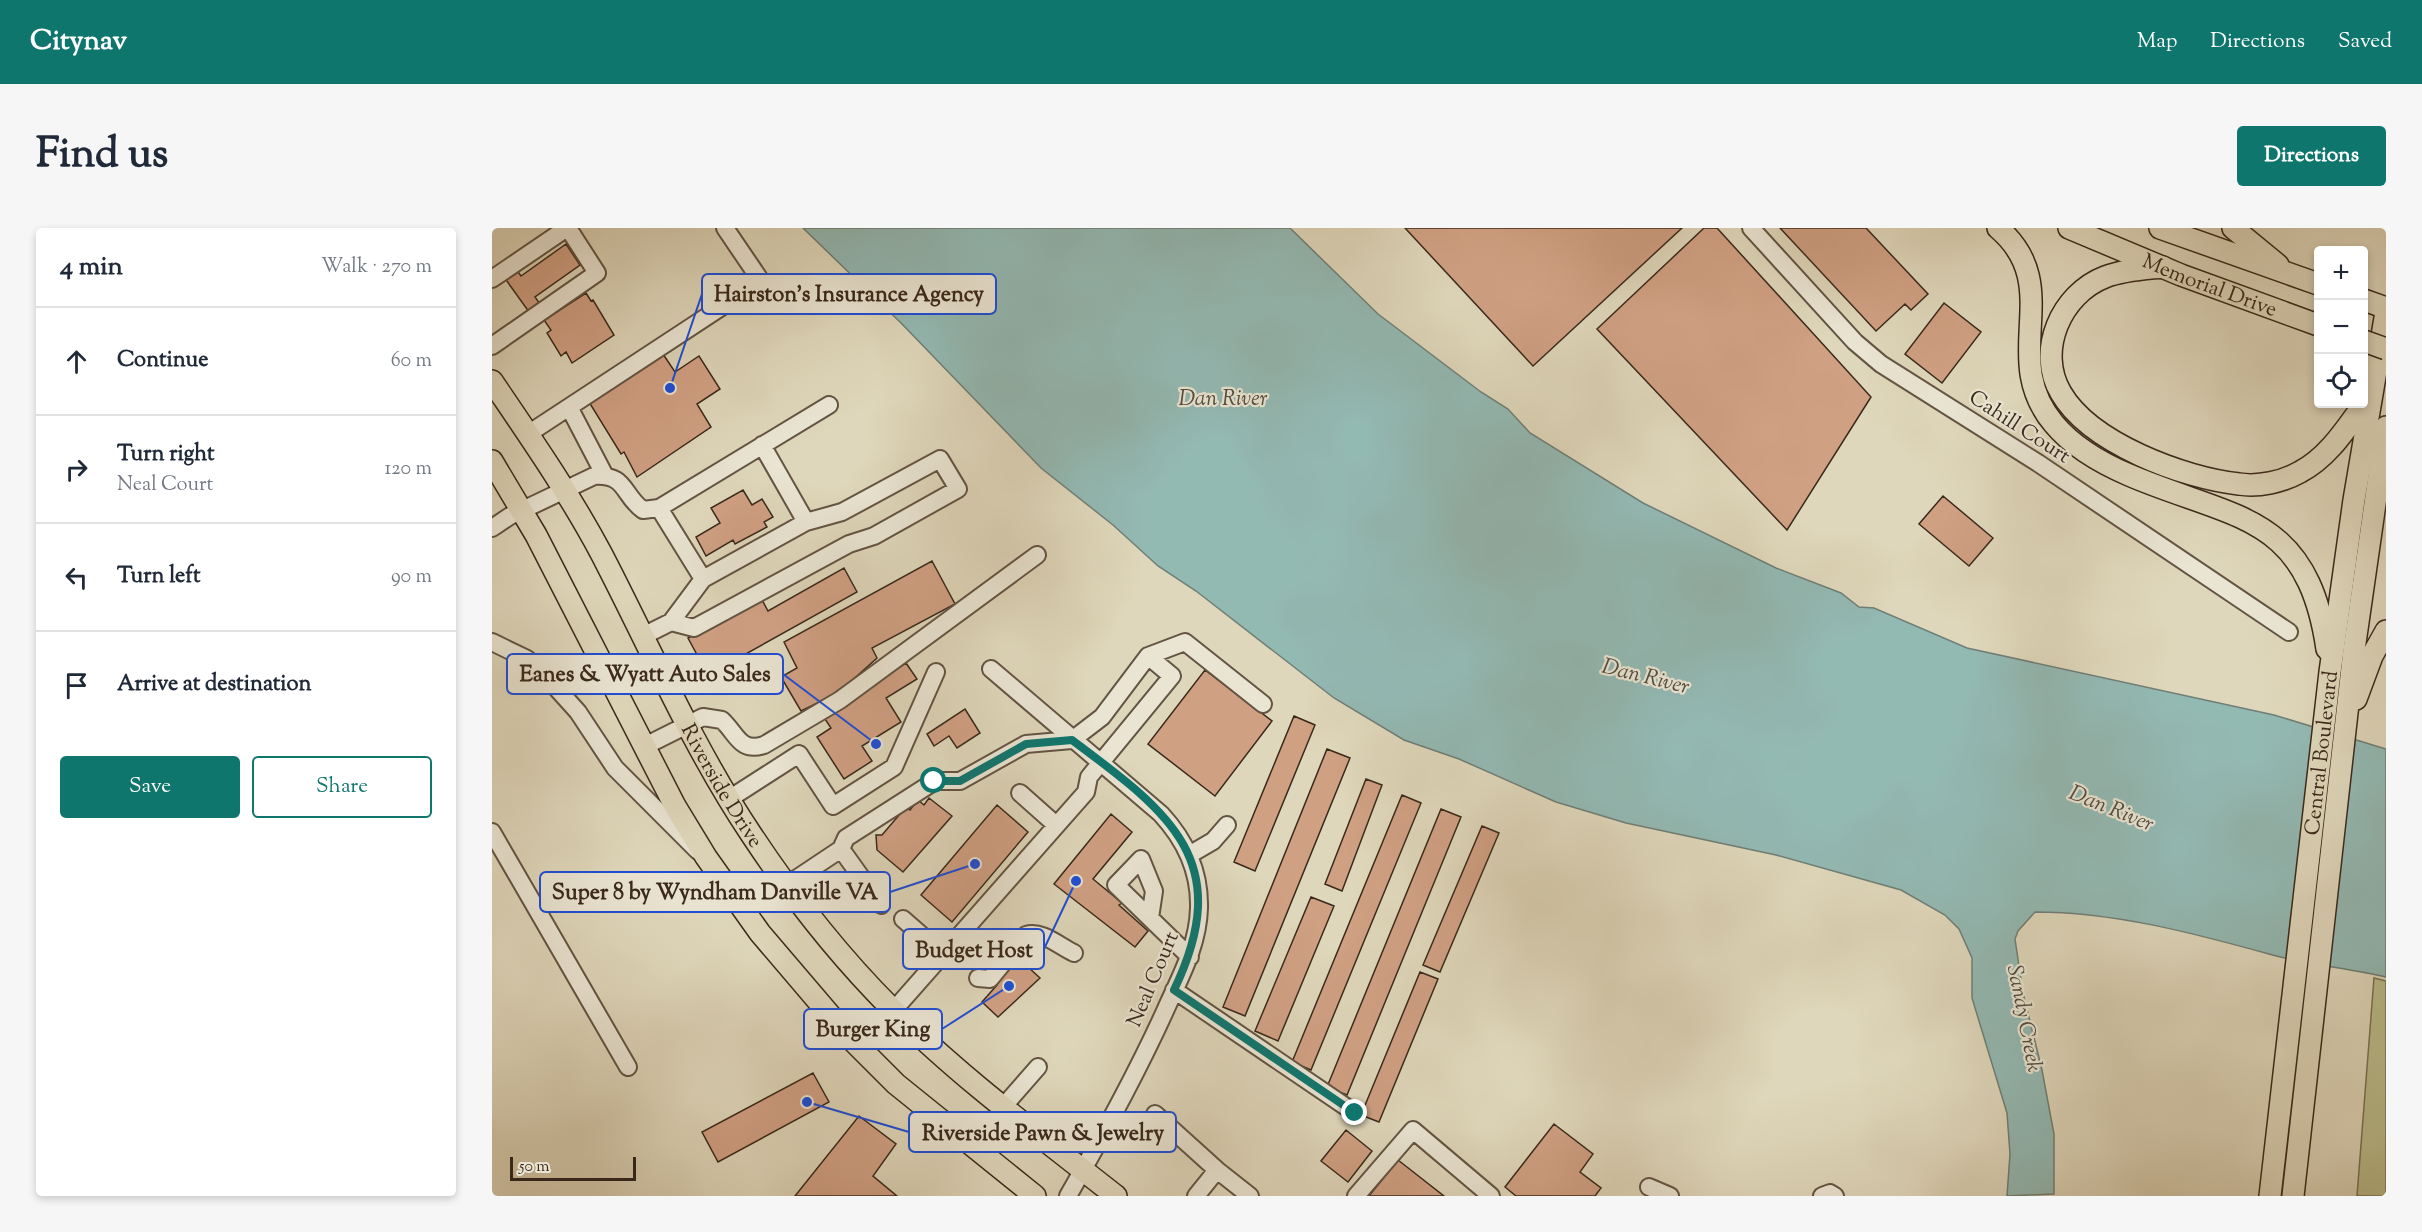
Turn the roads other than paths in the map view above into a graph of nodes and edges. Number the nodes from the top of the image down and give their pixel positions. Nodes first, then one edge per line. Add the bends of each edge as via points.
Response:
1 (568, 228) edge
2 (724, 228) edge
3 (1751, 228) edge
4 (1998, 228) edge
5 (2069, 228) edge
6 (2160, 228) edge
7 (2233, 228) edge
8 (2163, 267) junction
9 (2290, 274) junction
10 (492, 279) edge
11 (2314, 283) edge
12 (2368, 302) edge
13 (2386, 310) edge
14 (2312, 323) edge
15 (2368, 342) edge
16 (492, 346) edge
17 (2386, 349) edge
18 (492, 381) edge
19 (2372, 393) junction
20 (829, 405) dead end
21 (569, 407) junction
22 (2386, 427) edge
23 (528, 434) junction
24 (762, 446) junction
25 (492, 461) edge
26 (605, 476) junction
27 (564, 490) junction
28 (659, 508) junction
29 (521, 511) junction
30 (806, 522) junction
31 (492, 528) edge
32 (1037, 555) dead end
33 (703, 579) junction
34 (670, 622) junction
35 (2386, 631) edge
36 (2289, 632) dead end
37 (643, 636) junction
38 (492, 642) edge
39 (1148, 656) junction
40 (991, 669) dead end
41 (936, 672) dead end
42 (2330, 672) junction
43 (1263, 704) dead end
44 (1102, 717) junction
45 (688, 724) junction
46 (2345, 730) junction
47 (1125, 735) junction
48 (1072, 740) junction
49 (644, 747) junction
50 (1103, 763) junction
51 (1020, 793) dead end
52 (729, 800) junction
53 (1056, 825) junction
54 (1227, 825) dead end
55 (492, 832) edge
56 (841, 849) junction
57 (1189, 855) junction
58 (706, 857) junction
59 (787, 885) junction
60 (881, 905) dead end
61 (1150, 918) dead end
62 (903, 919) dead end
63 (1074, 952) dead end
64 (943, 954) junction
65 (1190, 957) junction
66 (978, 978) dead end
67 (1174, 990) junction
68 (893, 1011) junction
69 (628, 1067) dead end
70 (1038, 1067) dead end
71 (1003, 1107) junction
72 (1355, 1113) dead end
73 (1155, 1114) dead end
74 (1083, 1170) junction
75 (1217, 1170) junction
76 (1649, 1187) dead end
77 (1035, 1196) edge
78 (1068, 1196) edge
79 (1116, 1196) edge
80 (1196, 1196) edge
81 (1250, 1196) edge
82 (1356, 1196) edge
83 (1491, 1196) edge
84 (1670, 1196) edge
85 (1822, 1196) edge
86 (1835, 1196) edge
87 (2270, 1196) edge
88 (2293, 1196) edge

1 - 10 street
1 - 16 street via 597,273
2 - 21 street via 761,281
3 - 36 street, Cahill Court via 1855,342 1881,364 2038,463
4 - 42 main road via 2017,249 2027,269 2033,306 2028,367 2033,388 2054,425 2102,462 2162,489 2230,512 2278,539 2303,570 2316,600
5 - 8 main road, Memorial Drive
6 - 9 main road, Memorial Drive
7 - 9 main road
8 - 14 main road, Memorial Drive
8 - 19 main road via 2106,276 2090,284 2065,309 2052,345 2052,363 2061,394 2091,425 2122,445 2187,473 2240,485 2261,484 2301,472 2317,461
9 - 11 main road, Memorial Drive
12 - 13 main road
13 - 19 main road, Central Boulevard
15 - 17 main road, bridge
18 - 23 main road, Riverside Drive
19 - 42 main road, Central Boulevard
20 - 24 street
21 - 23 street
21 - 26 street
22 - 46 main road, Central Boulevard
23 - 27 main road, Riverside Drive
24 - 28 street
24 - 30 street
25 - 29 main road
26 - 27 street via 594,476
26 - 28 street via 622,483 643,510
27 - 29 street
27 - 37 main road, Riverside Drive
28 - 33 street
29 - 31 street
29 - 49 main road
30 - 33 street
30 - 34 street via 842,512 940,459 958,489 694,628
32 - 45 street via 840,700 764,745 740,744 726,724 713,717
33 - 34 street
34 - 37 street
35 - 46 main road via 2372,656
37 - 45 main road, Riverside Drive
38 - 58 street via 527,659 542,672 578,712 615,768 686,842
39 - 43 street via 1185,642
39 - 44 street
39 - 47 street via 1172,675
40 - 48 street, Neal Court
41 - 52 street via 894,767 833,806 799,754
42 - 87 main road, Central Boulevard
44 - 47 street
44 - 48 street
45 - 49 street
45 - 52 main road, Riverside Drive
46 - 88 main road, Central Boulevard
47 - 50 street
48 - 50 street, Neal Court
48 - 56 street via 1026,744 960,781 934,781 846,838
49 - 58 main road
50 - 53 street via 1089,777 1086,792
50 - 57 street, Neal Court via 1161,814
51 - 53 street
52 - 59 main road, Riverside Drive
53 - 64 street
54 - 57 street via 1214,840
55 - 69 street
56 - 59 street
56 - 60 street
57 - 65 street, Neal Court via 1198,884 1199,908
58 - 77 main road via 767,942 847,1035 896,1083
59 - 68 main road, Riverside Drive via 834,946
61 - 65 street
62 - 64 street
63 - 66 street via 1033,933 1026,935 990,979
64 - 68 street
65 - 67 street, Neal Court
67 - 72 street
67 - 74 street, Neal Court via 1136,1074
68 - 71 main road, Riverside Drive
70 - 71 street
71 - 74 main road, Riverside Drive
73 - 75 street
74 - 78 street, Neal Court
74 - 79 main road, Riverside Drive
75 - 80 street
75 - 81 street
76 - 84 street
82 - 83 street via 1413,1130
85 - 86 street

